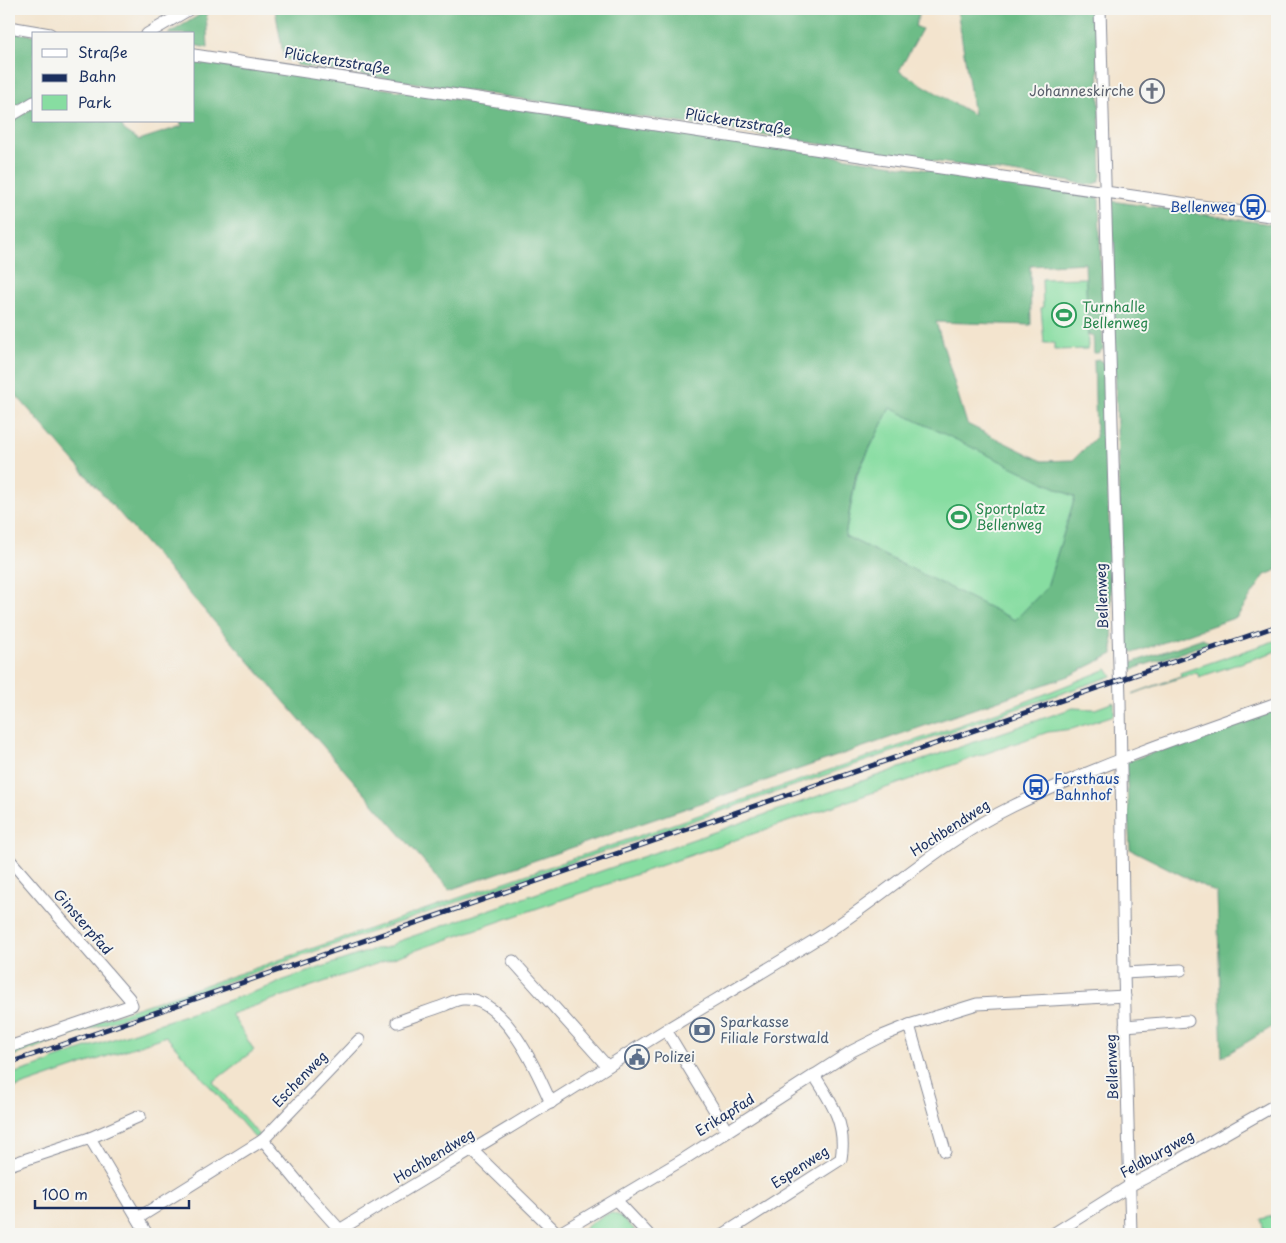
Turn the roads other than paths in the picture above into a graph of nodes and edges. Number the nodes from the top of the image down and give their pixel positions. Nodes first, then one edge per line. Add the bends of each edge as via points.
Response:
1 (190, 9) edge
2 (1100, 9) edge
3 (9, 27) edge
4 (38, 32) edge
5 (150, 32) edge
6 (195, 55) edge
7 (32, 103) edge
8 (9, 117) edge
9 (1105, 192) junction
10 (1277, 217) edge
11 (1277, 703) edge
12 (1120, 759) junction
13 (9, 859) edge
14 (514, 961) dead end
15 (1181, 970) dead end
16 (1124, 973) junction
17 (1124, 996) junction
18 (1188, 1021) dead end
19 (397, 1022) dead end
20 (909, 1026) junction
21 (1125, 1026) junction
22 (666, 1030) junction
23 (359, 1040) dead end
24 (9, 1047) edge
25 (607, 1066) junction
26 (814, 1075) junction
27 (551, 1103) junction
28 (1277, 1104) edge
29 (140, 1116) dead end
30 (727, 1131) junction
31 (90, 1138) junction
32 (263, 1140) junction
33 (472, 1150) junction
34 (944, 1152) dead end
35 (9, 1165) edge
36 (1131, 1185) junction
37 (616, 1200) junction
38 (138, 1218) junction
39 (337, 1232) edge
40 (147, 1234) edge
41 (558, 1234) edge
42 (648, 1234) edge
43 (724, 1234) edge
44 (1053, 1234) edge
45 (1131, 1234) edge

1 - 5 street
2 - 9 street, Bellenweg
3 - 4 street
6 - 9 street, Plückertzstraße
7 - 8 street
9 - 10 street, Plückertzstraße
9 - 12 street, Bellenweg
11 - 12 street, Hochbendweg
12 - 16 street, Bellenweg
12 - 22 street, Hochbendweg via 1011,807 966,832 866,906
13 - 24 street, Ginsterpfad via 132,1005
14 - 25 street
15 - 16 street
16 - 17 street, Bellenweg
17 - 20 street, Erikapfad via 977,1004
17 - 21 street, Bellenweg
18 - 21 street, Bellenweg
19 - 27 street via 462,999 478,1000 493,1009 511,1031
20 - 26 street, Erikapfad via 852,1051
20 - 34 street
21 - 36 street, Bellenweg
22 - 25 street, Hochbendweg
22 - 30 street
23 - 32 street, Eschenweg
25 - 27 street, Hochbendweg
26 - 30 street, Erikapfad
26 - 43 street, Espenweg via 829,1098 841,1128 841,1159
27 - 33 street, Hochbendweg
28 - 36 street, Feldburgweg
29 - 31 street
30 - 37 street, Erikapfad
31 - 35 street
31 - 38 street
32 - 38 street, Eschenweg
32 - 39 street
33 - 39 street, Hochbendweg
33 - 41 street
36 - 44 street, Feldburgweg
36 - 45 street, Bellenweg
37 - 41 street, Erikapfad
37 - 42 street
38 - 40 street

